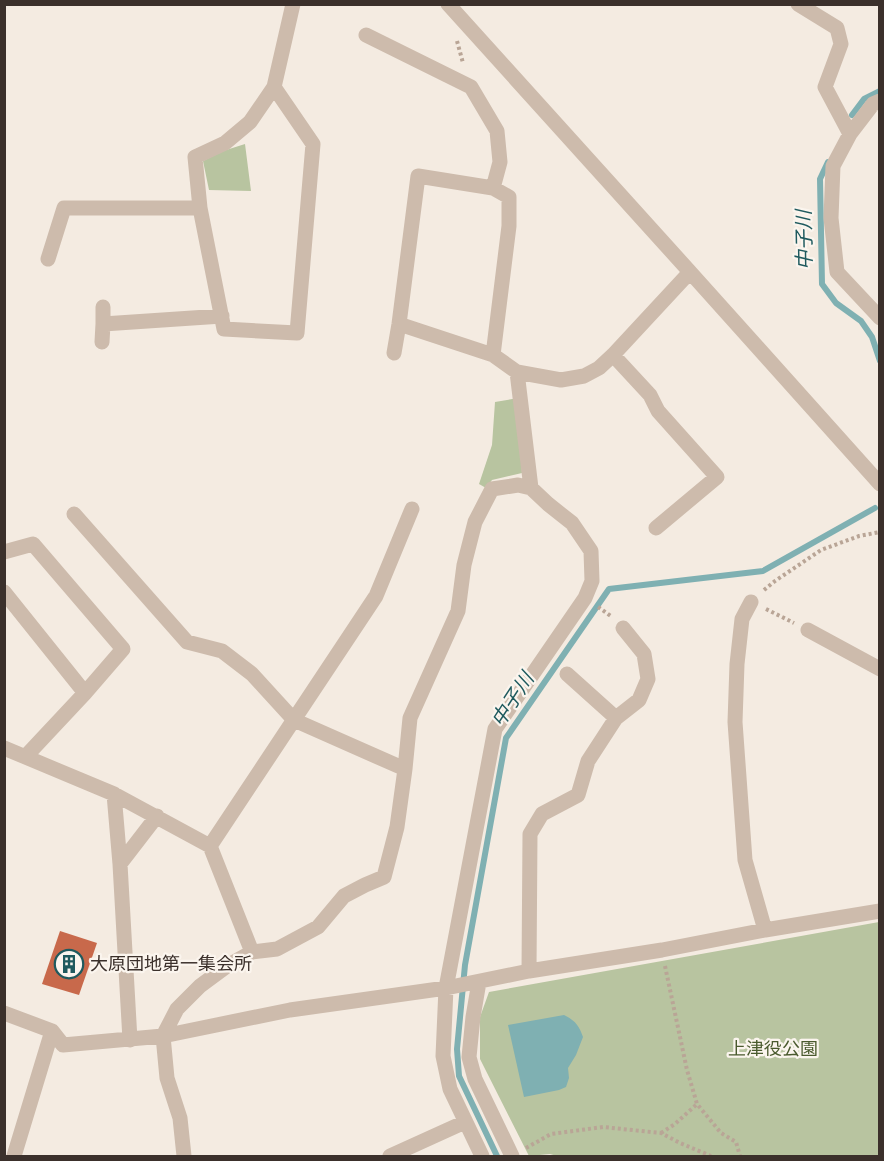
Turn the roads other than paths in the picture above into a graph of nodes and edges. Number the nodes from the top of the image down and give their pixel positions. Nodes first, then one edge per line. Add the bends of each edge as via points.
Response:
1 (293, 4) edge
2 (448, 4) edge
3 (798, 4) edge
4 (366, 34) dead end
5 (274, 87) junction
6 (879, 101) edge
7 (850, 134) junction
8 (493, 188) junction
9 (201, 208) junction
10 (48, 259) dead end
11 (690, 272) junction
12 (103, 307) dead end
13 (222, 316) junction
14 (879, 318) edge
15 (104, 324) junction
16 (399, 324) junction
17 (102, 342) dead end
18 (394, 353) dead end
19 (493, 355) junction
20 (613, 355) junction
21 (518, 372) junction
22 (879, 484) edge
23 (531, 488) junction
24 (412, 508) dead end
25 (74, 513) dead end
26 (656, 528) dead end
27 (4, 552) edge
28 (4, 592) edge
29 (751, 602) road end
30 (623, 628) dead end
31 (808, 630) road end
32 (879, 669) edge
33 (567, 674) dead end
34 (85, 693) junction
35 (616, 718) junction
36 (294, 720) junction
37 (4, 748) edge
38 (26, 756) junction
39 (405, 769) junction
40 (114, 794) junction
41 (157, 816) junction
42 (210, 846) junction
43 (120, 864) junction
44 (879, 911) edge
45 (765, 930) junction
46 (252, 952) junction
47 (529, 971) junction
48 (476, 982) junction
49 (450, 987) junction
50 (4, 1013) edge
51 (52, 1031) junction
52 (163, 1036) junction
53 (130, 1040) junction
54 (465, 1122) junction
55 (14, 1156) edge
56 (184, 1156) edge
57 (390, 1156) edge
58 (482, 1156) edge
59 (512, 1156) edge

1 - 5 street
2 - 11 street
3 - 7 street via 837,28 842,44 825,87
4 - 8 street via 471,87 497,131 500,162
5 - 9 street via 250,122 225,143 195,157
5 - 13 street via 313,144 297,333 224,329
6 - 7 street
7 - 14 street via 833,166 831,218 837,272
8 - 16 street via 418,176
8 - 19 street via 509,197
9 - 10 street via 64,208
9 - 13 street
11 - 20 street
11 - 22 street
12 - 15 street
13 - 15 street
15 - 17 street
16 - 18 street
16 - 19 street
19 - 21 street
20 - 21 street via 584,376 561,380
20 - 26 street via 717,477
21 - 23 street
23 - 39 street via 518,485 492,489 475,522 458,611 410,718
23 - 49 street via 579,532 591,551 592,581 585,598 495,729
24 - 36 street via 376,596
25 - 36 street via 187,642 222,651 252,674
27 - 34 street via 33,544 123,649
28 - 34 street
29 - 45 street via 742,619 735,722 745,860
30 - 35 street via 644,654 648,679 639,700
31 - 32 street
33 - 35 street
34 - 38 street
35 - 47 street via 588,761 578,795 542,814 530,834
36 - 39 street
36 - 42 street
37 - 38 street
38 - 40 street
39 - 46 street via 397,827 384,877 344,896 318,927 277,949
40 - 41 street
40 - 43 street
41 - 42 street
41 - 43 street
42 - 46 street
43 - 53 street
44 - 45 street
45 - 47 street
46 - 52 street via 200,986 177,1009
47 - 48 street
48 - 49 street
48 - 59 street via 469,1057 475,1079
49 - 52 street via 290,1010
49 - 54 street via 442,1056 450,1089
50 - 51 street
51 - 53 street via 63,1045
51 - 55 street
52 - 53 street
52 - 56 street via 167,1078 180,1118
54 - 57 street
54 - 58 street

